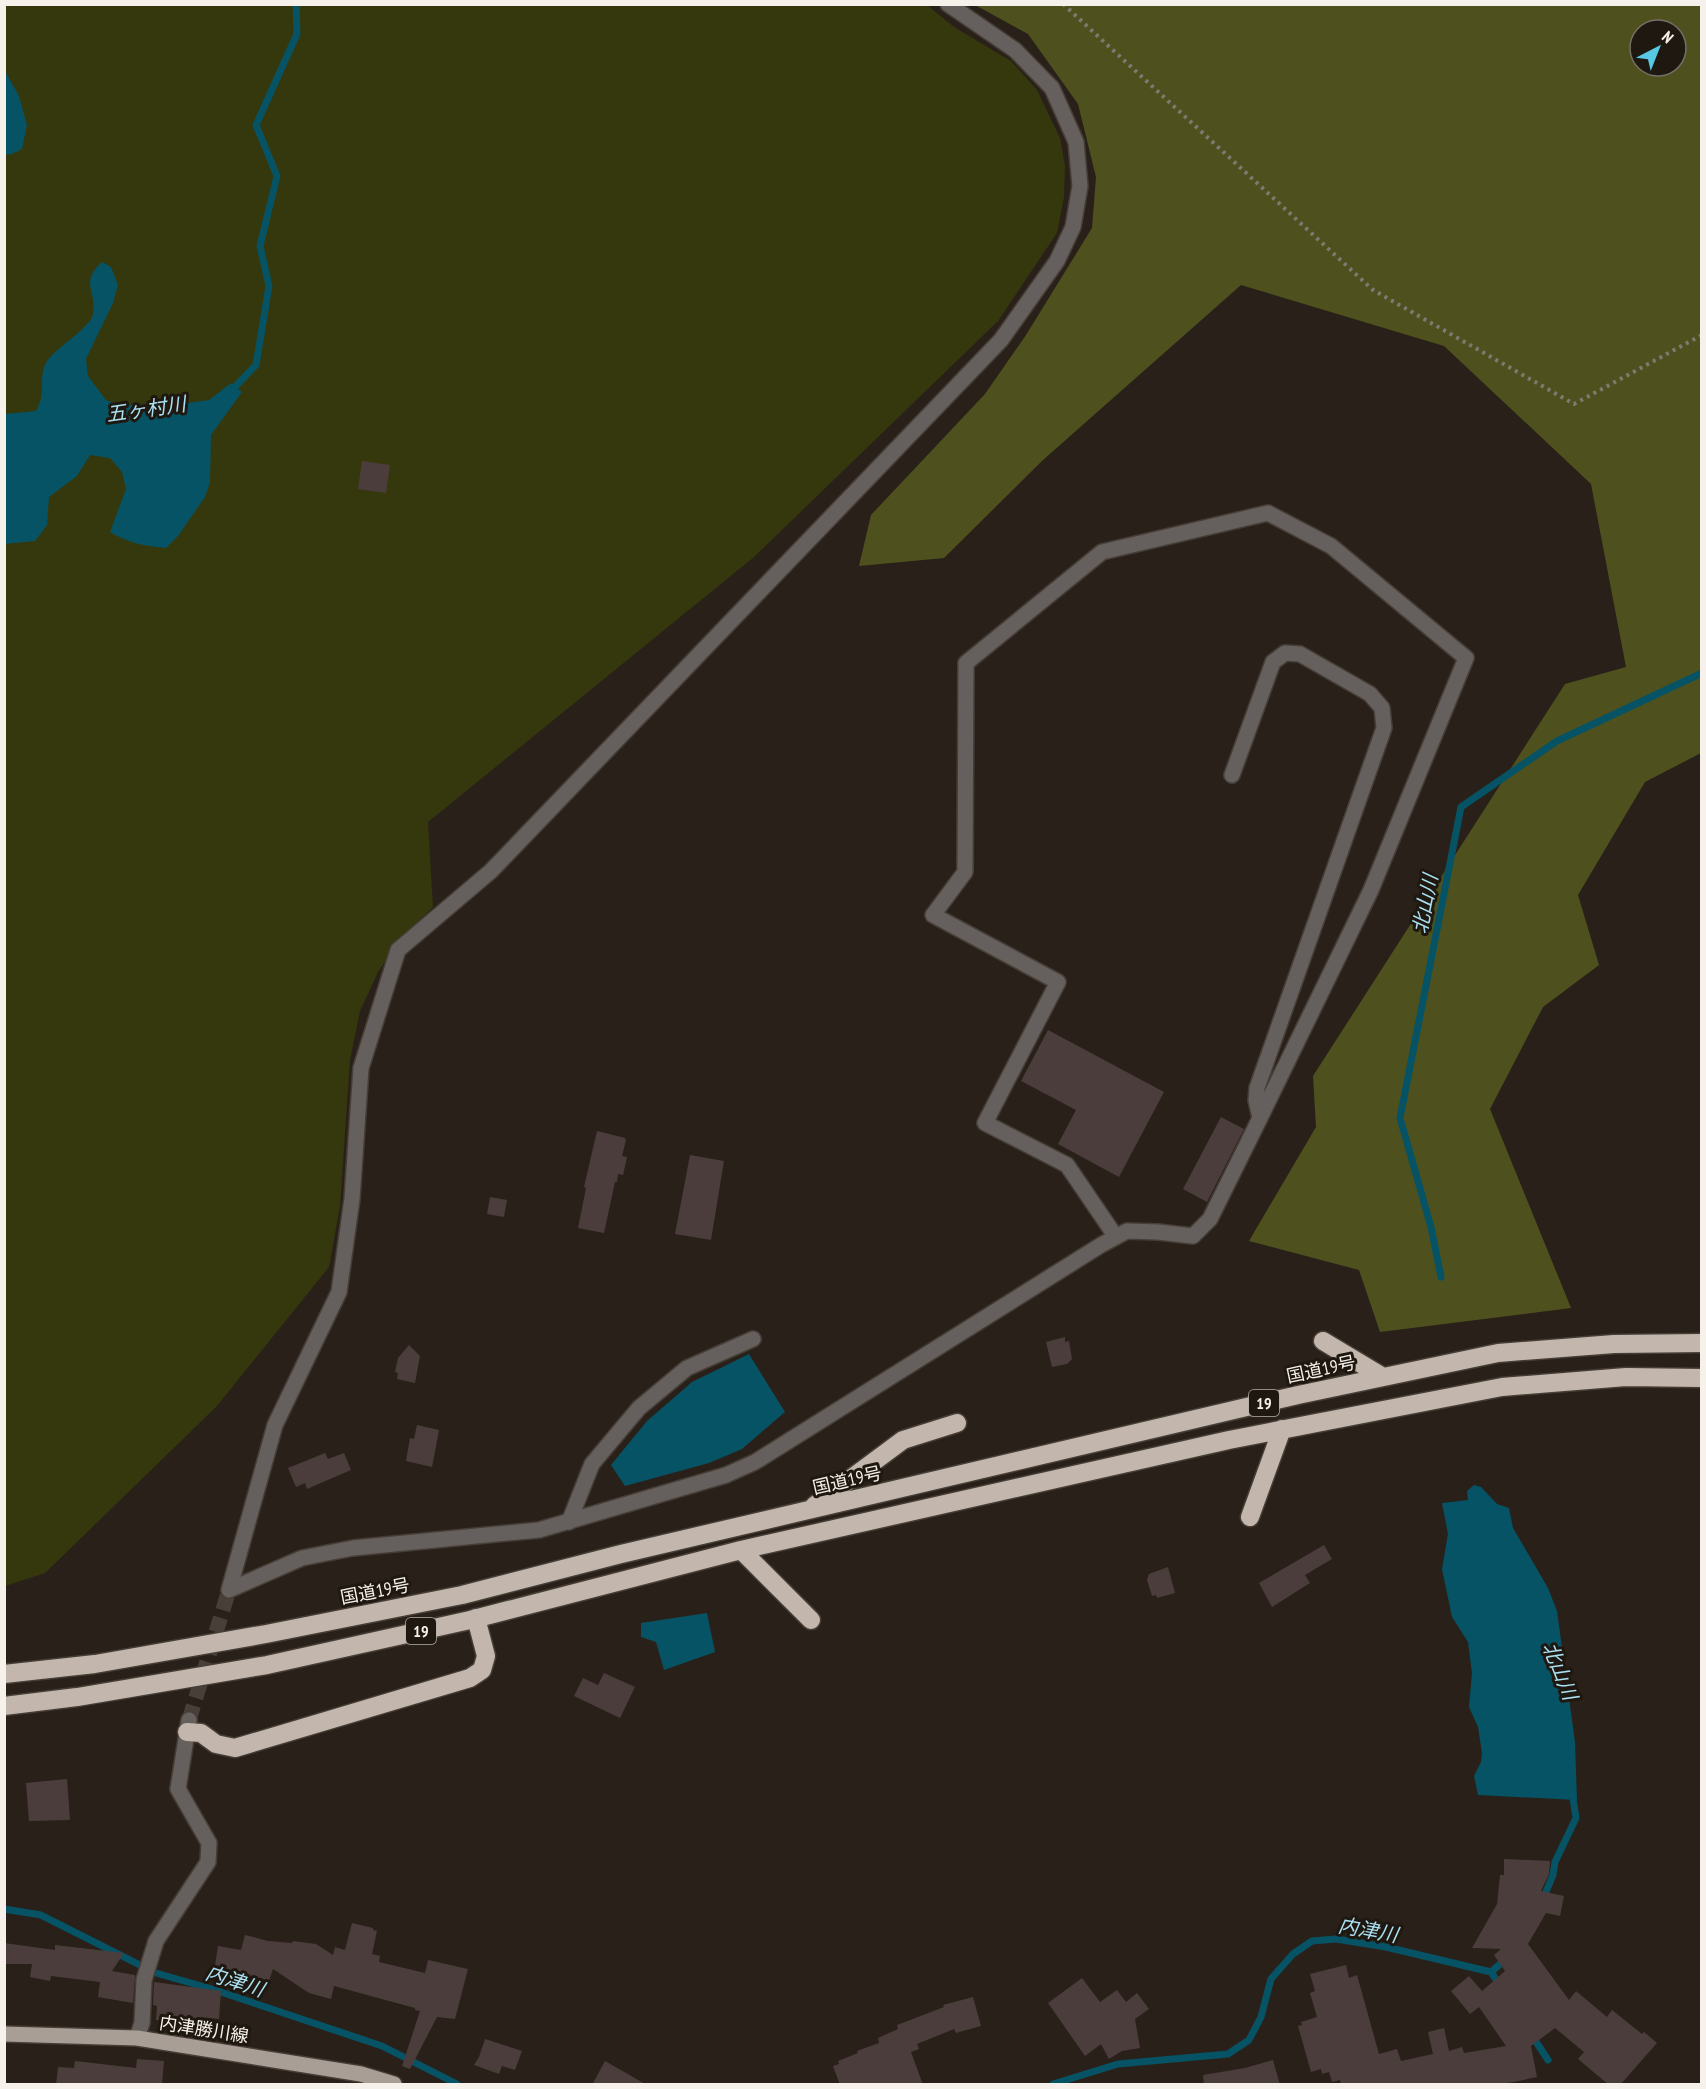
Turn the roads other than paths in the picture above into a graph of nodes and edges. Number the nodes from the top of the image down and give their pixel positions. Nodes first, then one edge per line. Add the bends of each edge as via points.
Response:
1 (948, 4) edge
2 (1232, 775) dead end
3 (1260, 1118) junction
4 (1116, 1237) junction
5 (753, 1339) dead end
6 (1323, 1341) dead end
7 (1701, 1343) edge
8 (1383, 1377) junction
9 (1701, 1378) edge
10 (957, 1423) dead end
11 (1282, 1429) junction
12 (808, 1511) junction
13 (1250, 1517) dead end
14 (569, 1522) junction
15 (741, 1550) junction
16 (476, 1618) junction
17 (810, 1620) dead end
18 (4, 1674) edge
19 (4, 1706) edge
20 (188, 1726) joint
21 (4, 2034) edge
22 (137, 2038) junction
23 (394, 2085) edge

1 - 14 street via 1015,50 1052,88 1076,142 1080,186 1073,227 1057,261 1001,340 491,871 398,950 361,1068 352,1199 339,1292 275,1425 229,1590 302,1558 354,1548 539,1530
2 - 3 street via 1273,662 1285,653 1300,654 1370,694 1382,708 1384,728 1257,1088
3 - 4 street via 1210,1219 1193,1236 1126,1231
3 - 4 street via 1371,890 1466,658 1331,546 1268,513 1102,552 966,663 965,872 933,915 1058,982 985,1123 1067,1165
4 - 14 street via 755,1462 726,1475
5 - 14 street via 687,1368 639,1407 592,1464
6 - 8 highway
7 - 8 highway, 国道19号 / 19 via 1614,1344 1498,1353
8 - 12 highway, 国道19号 / 19
9 - 11 highway, 19 via 1626,1377 1502,1387
10 - 12 highway via 903,1440
11 - 13 highway
11 - 15 highway, 19
12 - 18 highway, 国道19号 / 19 via 462,1595 106,1662
15 - 16 highway, 19
15 - 17 highway
16 - 19 highway, 19 via 267,1665
16 - 20 highway via 486,1656 482,1670 470,1678 235,1748 216,1744
20 - 22 street via 178,1789 209,1843 208,1862 156,1941 144,1980
21 - 22 main road, 内津勝川線
22 - 23 main road, 内津勝川線 via 361,2074

